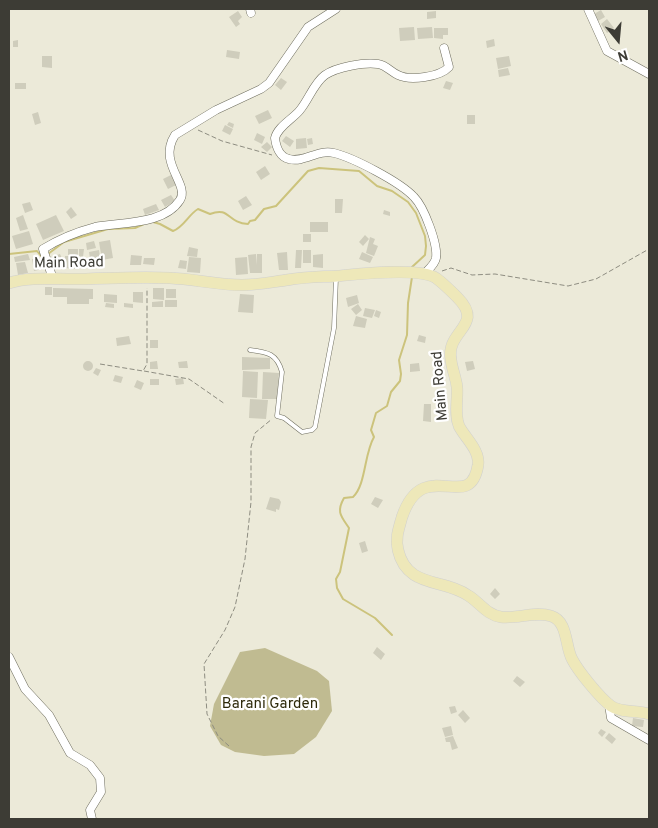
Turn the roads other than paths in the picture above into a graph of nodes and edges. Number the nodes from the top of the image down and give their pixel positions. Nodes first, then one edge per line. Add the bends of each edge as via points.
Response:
1 (336, 9) edge
2 (588, 9) edge
3 (444, 48) dead end
4 (649, 74) edge
5 (428, 274) junction
6 (336, 276) junction
7 (53, 279) junction
8 (9, 284) edge
9 (250, 350) dead end
10 (9, 657) edge
11 (609, 704) junction
12 (649, 714) edge
13 (649, 740) edge
14 (92, 819) edge

1 - 7 street via 308,27 269,83 175,135 171,167 183,192 172,210 66,236 43,249
2 - 4 street via 607,51
3 - 5 street via 449,67 438,74 409,78 398,76 379,64 356,66 324,76 300,110 276,134 277,148 285,158 297,160 324,152 345,156 361,162 414,197 436,252
5 - 6 main road, Main Road
5 - 11 main road, Main Road via 446,286 468,312 466,324 451,344 450,355 457,390 457,420 478,456 478,466 467,485 456,488 432,484 414,494 398,531 399,553 408,569 418,577 467,594 492,615 548,615 555,618 562,626 574,664
6 - 7 main road, Main Road via 243,285 147,277
6 - 9 lane via 334,328 312,430 302,432 278,416 280,366 273,355
7 - 8 main road, Main Road via 21,280
10 - 14 street via 25,689 49,715 70,754 90,764 100,778 100,792 90,810
11 - 12 main road
11 - 13 street via 612,718

